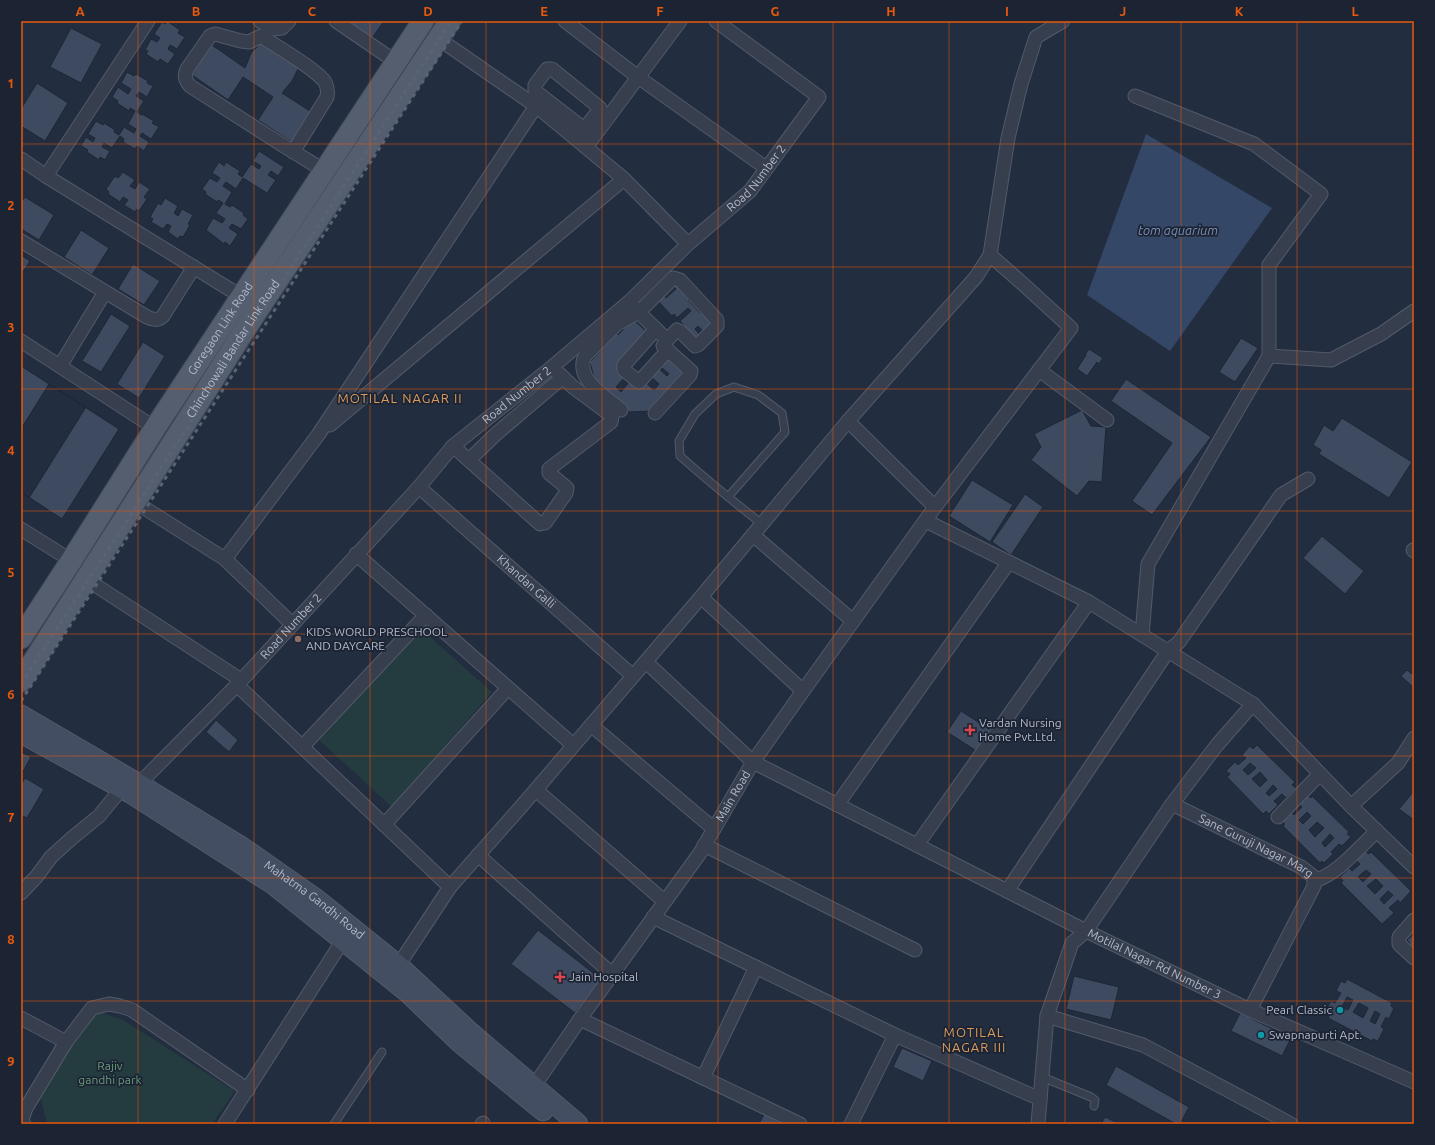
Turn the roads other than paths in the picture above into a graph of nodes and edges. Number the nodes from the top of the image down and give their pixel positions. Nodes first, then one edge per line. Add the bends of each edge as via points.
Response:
1 (148, 21) edge
2 (260, 21) edge
3 (289, 21) edge
4 (336, 21) edge
5 (450, 21) edge
6 (565, 21) edge
7 (680, 21) edge
8 (716, 21) edge
9 (1063, 21) edge
10 (416, 23) edge
11 (439, 39) junction
12 (396, 62) junction
13 (638, 77) junction
14 (1135, 96) dead end
15 (536, 106) junction
16 (582, 138) junction
17 (293, 152) junction
18 (21, 160) edge
19 (766, 168) junction
20 (325, 171) junction
21 (46, 176) junction
22 (624, 179) junction
23 (21, 241) edge
24 (688, 244) junction
25 (990, 255) junction
26 (194, 267) junction
27 (105, 292) junction
28 (251, 302) junction
29 (629, 302) junction
30 (1414, 311) edge
31 (639, 312) junction
32 (656, 329) junction
33 (21, 341) edge
34 (667, 345) junction
35 (1269, 356) junction
36 (60, 366) junction
37 (552, 367) junction
38 (1039, 370) junction
39 (562, 377) junction
40 (621, 410) dead end
41 (655, 413) dead end
42 (1107, 420) dead end
43 (848, 421) junction
44 (156, 428) junction
45 (318, 435) junction
46 (453, 446) junction
47 (469, 460) junction
48 (1308, 479) dead end
49 (419, 487) junction
50 (728, 497) junction
51 (135, 502) junction
52 (935, 507) junction
53 (926, 520) junction
54 (762, 524) junction
55 (21, 529) edge
56 (753, 535) junction
57 (356, 554) junction
58 (225, 559) junction
59 (72, 561) junction
60 (1009, 562) junction
61 (86, 579) junction
62 (701, 598) junction
63 (1089, 602) junction
64 (426, 615) junction
65 (853, 621) junction
66 (292, 624) junction
67 (1142, 635) junction
68 (21, 638) edge
69 (1168, 651) junction
70 (646, 662) junction
71 (633, 676) junction
72 (21, 681) edge
73 (239, 683) junction
74 (508, 688) junction
75 (803, 691) junction
76 (1253, 704) junction
77 (21, 715) edge
78 (591, 725) junction
79 (21, 734) edge
80 (1414, 738) edge
81 (573, 745) junction
82 (302, 747) junction
83 (752, 762) junction
84 (1320, 774) junction
85 (130, 788) junction
86 (536, 790) junction
87 (1172, 804) junction
88 (837, 805) junction
89 (1351, 806) junction
90 (1278, 817) dead end
91 (384, 825) junction
92 (714, 829) junction
93 (1377, 831) junction
94 (704, 845) junction
95 (917, 845) junction
96 (478, 855) junction
97 (1414, 867) edge
98 (1314, 881) junction
99 (450, 887) junction
100 (1007, 891) junction
101 (21, 893) edge
102 (664, 901) junction
103 (653, 917) junction
104 (1414, 920) edge
105 (1086, 931) junction
106 (347, 934) junction
107 (915, 950) dead end
108 (1414, 958) edge
109 (756, 967) junction
110 (394, 972) junction
111 (612, 974) junction
112 (1250, 1010) junction
113 (1047, 1016) junction
114 (21, 1018) edge
115 (580, 1019) junction
116 (895, 1035) junction
117 (66, 1042) junction
118 (382, 1052) dead end
119 (1042, 1077) junction
120 (703, 1078) junction
121 (1414, 1082) edge
122 (248, 1090) junction
123 (530, 1092) junction
124 (1040, 1099) junction
125 (1094, 1106) dead end
126 (24, 1124) edge
127 (225, 1124) edge
128 (334, 1124) edge
129 (561, 1124) edge
130 (578, 1124) edge
131 (800, 1124) edge
132 (851, 1124) edge
133 (1038, 1124) edge
134 (1291, 1124) edge

1 - 21 street
2 - 3 street via 273,29 282,28
4 - 12 street
5 - 11 main road, Chinchowali Bandar Link Road
6 - 13 street
7 - 13 street
8 - 19 street, Road Number 2 via 819,98
9 - 25 street via 1036,37 1021,84 1008,138
10 - 12 main road, Goregaon Link Road
11 - 15 street
11 - 28 main road, Chinchowali Bandar Link Road
12 - 20 main road, Goregaon Link Road
13 - 16 street
13 - 19 street
14 - 35 street via 1254,144 1321,194 1269,265
15 - 16 street
15 - 45 street
16 - 16 street via 600,108 552,69 547,69 535,84 535,91
16 - 22 street
17 - 17 street via 186,81 186,69 210,36 215,34 241,42 249,42 260,36 315,72 326,84 327,97
17 - 20 street
18 - 21 street
19 - 24 street, Road Number 2 via 750,191
20 - 28 main road, Goregaon Link Road
21 - 26 street
22 - 24 street
22 - 45 street
23 - 27 street
24 - 29 street, Road Number 2
25 - 38 street, Main Road via 1071,328
25 - 43 street via 976,277
26 - 27 street via 160,319 147,317
26 - 28 street
27 - 36 street
28 - 44 main road, Goregaon Link Road
28 - 51 main road, Chinchowali Bandar Link Road
29 - 31 street
29 - 37 street, Road Number 2
30 - 35 street via 1381,334 1331,360
31 - 32 street
31 - 34 street via 673,278 680,280 717,320 717,326 698,346 677,330
31 - 40 street via 617,324 582,362 583,371 591,384
32 - 34 street
32 - 34 street via 624,365 624,370 639,382
33 - 36 street
34 - 41 street via 691,371
35 - 67 street via 1148,564
36 - 44 street
37 - 39 street
37 - 46 street, Road Number 2
38 - 42 street
38 - 52 street, Main Road
39 - 47 street
39 - 47 street via 612,416 611,422 549,469 549,473 567,488 545,523 540,524
43 - 52 street
43 - 54 street
44 - 59 main road, Goregaon Link Road
45 - 58 street
46 - 47 street
46 - 49 street, Road Number 2
48 - 69 street via 1281,495 1179,642
49 - 57 street, Road Number 2
49 - 71 street, Khandan Galli
50 - 50 lane via 680,456 679,441 695,414 716,394 734,387 758,395 782,413 785,432
50 - 54 lane
51 - 58 street
51 - 61 main road, Chinchowali Bandar Link Road
52 - 53 street, Main Road
53 - 60 street
53 - 65 street, Main Road
54 - 56 street
55 - 59 street
56 - 62 street
56 - 65 street
57 - 64 street
57 - 66 street, Road Number 2
58 - 66 street
59 - 68 main road, Goregaon Link Road
60 - 63 street
60 - 88 street
61 - 72 main road, Chinchowali Bandar Link Road
61 - 73 street
62 - 70 street
62 - 75 street
63 - 67 street
63 - 95 street
64 - 74 street
64 - 82 street
65 - 75 street, Main Road
66 - 73 street, Road Number 2
67 - 69 street
69 - 76 street
69 - 100 street
70 - 71 street
70 - 83 street
71 - 78 street
73 - 82 street
73 - 85 street, Road Number 2
74 - 81 street
74 - 91 street
75 - 83 street, Main Road
76 - 84 street
76 - 87 street, Motilal Nagar Rd Number 3 via 1217,745
77 - 85 main road, Mahatma Gandhi Road
78 - 81 street
78 - 92 street
79 - 85 main road, Mahatma Gandhi Road
80 - 89 street via 1398,763
81 - 86 street
82 - 91 street
83 - 88 street
83 - 92 street, Main Road
84 - 89 street
84 - 90 street
85 - 101 street, Road Number 2 via 51,857
85 - 106 main road, Mahatma Gandhi Road via 242,847 315,898
86 - 96 street
86 - 102 street
87 - 98 street, Sane Guruji Nagar Marg via 1301,867 1314,877
87 - 105 street, Motilal Nagar Rd Number 3
88 - 95 street
89 - 93 street
91 - 99 street
92 - 94 street, Main Road
93 - 97 street
93 - 98 street via 1333,872
94 - 102 street, Main Road
94 - 107 street
95 - 100 street
96 - 99 street
96 - 111 street
98 - 112 street, Sane Guruji Nagar Marg via 1314,886
99 - 110 street
100 - 105 street
102 - 103 street, Main Road
103 - 109 street
103 - 111 street, Main Road
104 - 108 street via 1399,937 1399,944
105 - 112 street, Motilal Nagar Rd Number 3
105 - 113 street via 1072,944
106 - 110 main road, Mahatma Gandhi Road
106 - 122 street
109 - 116 street
109 - 120 street
110 - 123 main road, Mahatma Gandhi Road via 407,992 460,1043
111 - 115 street, Main Road
112 - 121 street, Motilal Nagar Rd Number 3
113 - 119 street
113 - 134 street via 1142,1046
114 - 117 street
115 - 120 street
115 - 123 street, Main Road
116 - 124 street
116 - 132 street
117 - 122 street via 92,1008 109,1004 120,1006 132,1010
117 - 126 street via 26,1108 22,1120
118 - 128 lane
119 - 124 street
119 - 125 lane via 1091,1096 1095,1100
120 - 131 street
122 - 127 street
123 - 129 main road, Mahatma Gandhi Road
123 - 130 main road, Mahatma Gandhi Road
124 - 133 street

